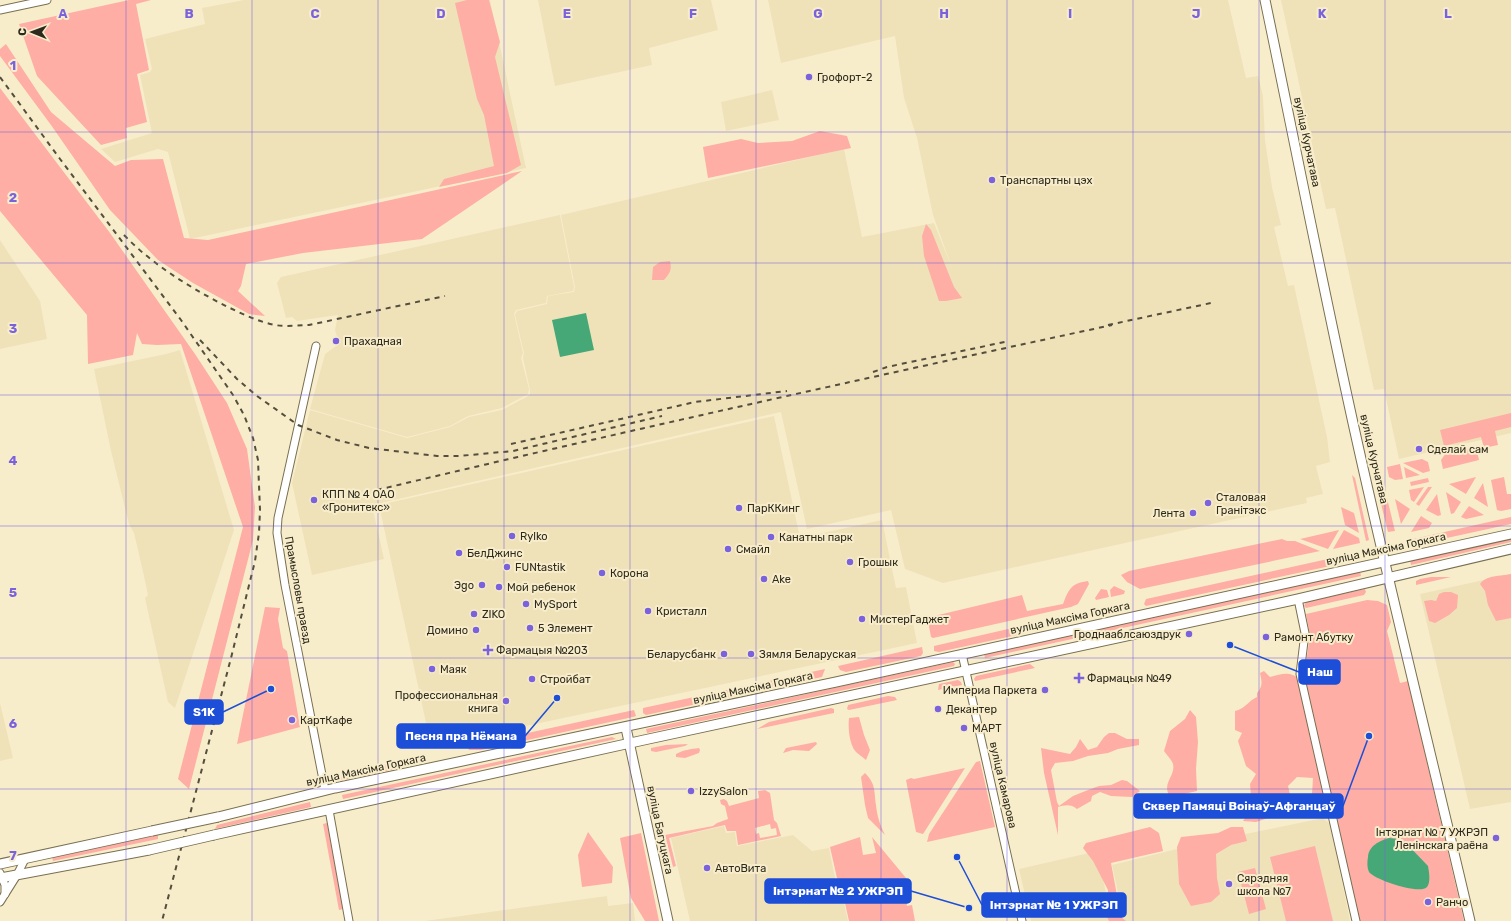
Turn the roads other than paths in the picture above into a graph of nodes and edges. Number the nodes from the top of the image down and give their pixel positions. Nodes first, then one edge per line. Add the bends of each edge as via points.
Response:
1 (47, 0) edge
2 (1265, 0) edge
3 (0, 10) edge
4 (316, 346) dead end
5 (1511, 534) edge
6 (1511, 549) edge
7 (1385, 561) junction
8 (1389, 577) junction
9 (1298, 599) junction
10 (962, 654) junction
11 (966, 670) junction
12 (626, 728) junction
13 (629, 743) junction
14 (325, 790) junction
15 (329, 810) junction
16 (25, 859) junction
17 (0, 864) edge
18 (27, 874) junction
19 (1, 876) edge
20 (17, 876) junction
21 (5, 894) junction
22 (0, 902) edge
23 (349, 921) edge
24 (668, 921) edge
25 (1022, 921) edge
26 (1356, 921) edge
27 (1470, 921) edge

1 - 3 street
2 - 7 main road, вуліца Курчатава via 1318,264
4 - 14 street, Прамысловы праезд via 278,518 277,533
5 - 7 main road, вуліца Максіма Горкага
6 - 8 main road
7 - 8 main road, вуліца Курчатава
7 - 10 main road, вуліца Максіма Горкага
8 - 9 main road
8 - 27 main road, вуліца Курчатава
9 - 11 main road
9 - 26 street via 1305,633 1300,674
10 - 11 street, вуліца Камарова
10 - 12 main road, вуліца Максіма Горкага
11 - 13 main road
11 - 25 street, вуліца Камарова
12 - 13 main road, вуліца Багуцкага
12 - 14 main road, вуліца Максіма Горкага
13 - 15 main road
13 - 24 main road, вуліца Багуцкага
14 - 16 main road, вуліца Максіма Горкага, bridge via 218,817
15 - 18 main road, bridge
15 - 23 street
16 - 17 main road, вуліца Максіма Горкага
16 - 18 main road
16 - 20 street
18 - 20 main road
18 - 21 street
19 - 20 main road
19 - 21 street
20 - 21 street
21 - 22 street

